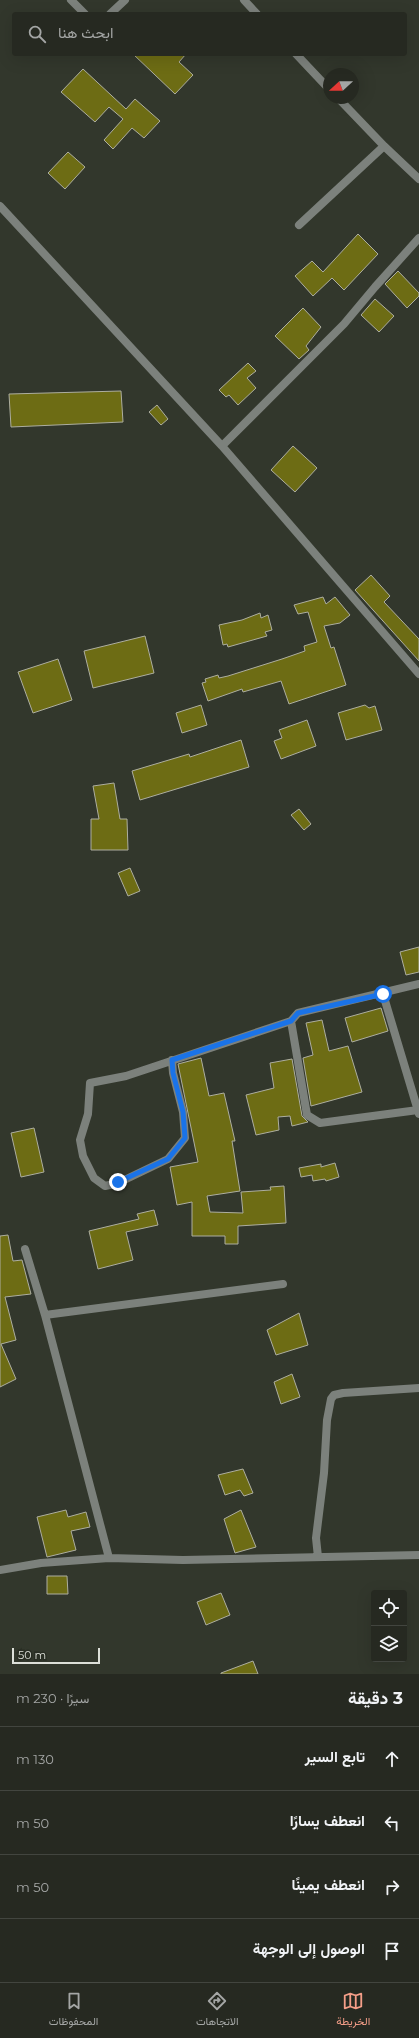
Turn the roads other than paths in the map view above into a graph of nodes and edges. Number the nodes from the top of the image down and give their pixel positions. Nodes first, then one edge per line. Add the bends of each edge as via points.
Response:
1 (71, 0) edge
2 (125, 0) edge
3 (244, 0) edge
4 (83, 12) edge
5 (112, 12) edge
6 (255, 12) edge
7 (298, 56) edge
8 (323, 83) edge
9 (344, 104) edge
10 (384, 146) junction
11 (419, 179) edge
12 (0, 206) edge
13 (299, 225) dead end
14 (419, 238) edge
15 (222, 446) junction
16 (419, 674) edge
17 (419, 984) edge
18 (383, 994) junction
19 (291, 1021) junction
20 (172, 1060) junction
21 (418, 1112) edge
22 (25, 1249) dead end
23 (283, 1284) dead end
24 (45, 1315) junction
25 (419, 1388) edge
26 (419, 1555) edge
27 (318, 1557) junction
28 (109, 1558) junction
29 (0, 1570) edge

1 - 4 street
2 - 5 street
3 - 6 street
7 - 8 street
9 - 10 street
10 - 11 street
10 - 13 street
12 - 15 street
14 - 15 street via 344,324
15 - 16 street
17 - 18 street
18 - 19 street via 298,1013
18 - 21 street
19 - 20 street
19 - 21 street via 307,1114 313,1120 320,1123
20 - 20 street via 126,1076 90,1083 88,1114 80,1140 83,1156 94,1178 105,1186 168,1159 185,1138 183,1112
22 - 24 street
23 - 24 street
24 - 28 street
25 - 27 street via 343,1392 331,1399 316,1538
26 - 27 street
27 - 28 street via 183,1560
28 - 29 street via 42,1563

